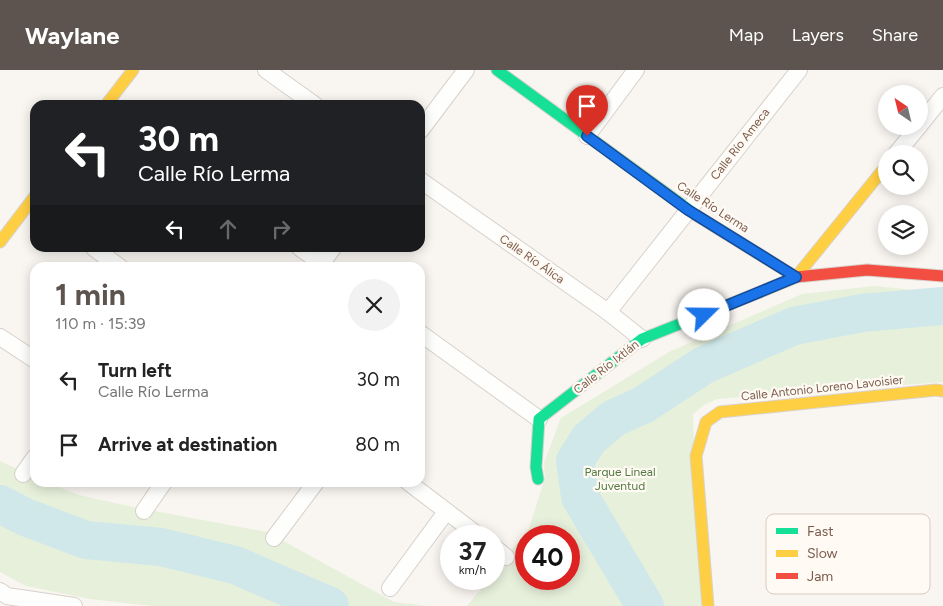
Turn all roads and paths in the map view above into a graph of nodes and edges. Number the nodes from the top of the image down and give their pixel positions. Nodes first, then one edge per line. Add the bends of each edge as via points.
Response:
1 (133, 70) edge
2 (266, 70) edge
3 (466, 70) edge
4 (497, 70) edge
5 (636, 70) edge
6 (798, 70) edge
7 (943, 96) edge
8 (110, 100) edge
9 (308, 100) edge
10 (928, 115) edge
11 (425, 124) edge
12 (912, 135) edge
13 (587, 136) junction
14 (903, 145) edge
15 (878, 176) edge
16 (425, 184) edge
17 (30, 205) edge
18 (688, 210) junction
19 (0, 242) edge
20 (99, 252) edge
21 (305, 252) edge
22 (113, 262) edge
23 (318, 262) edge
24 (943, 276) edge
25 (796, 277) junction
26 (608, 312) junction
27 (0, 336) edge
28 (425, 337) edge
29 (642, 339) junction
30 (30, 357) edge
31 (943, 391) edge
32 (539, 419) junction
33 (30, 464) edge
34 (23, 474) dead end
35 (538, 479) dead end
36 (161, 487) edge
37 (312, 487) edge
38 (414, 487) edge
39 (144, 511) dead end
40 (446, 512) junction
41 (464, 525) edge
42 (274, 538) dead end
43 (390, 588) dead end
44 (8, 598) edge
45 (74, 606) edge
46 (708, 606) edge

1 - 8 street
2 - 9 street
3 - 11 street
4 - 13 street, Calle Río Lerma
5 - 13 street
6 - 18 street, Calle Río Ameca
7 - 10 street
12 - 14 street
13 - 18 street, Calle Río Lerma
15 - 25 street, Calle Río Ixtlán
16 - 26 street, Calle Río Álica
17 - 19 street
18 - 25 street, Calle Río Lerma
18 - 26 street, Calle Río Ameca
20 - 22 street
21 - 23 street
24 - 25 street via 867,270
25 - 29 street, Calle Río Ixtlán
26 - 29 street, Calle Río Álica
27 - 30 street
28 - 32 street
29 - 32 street, Calle Río Ixtlán
31 - 46 street, Calle Antonio Loreno Lavoisier via 720,412 706,422 696,456
32 - 35 street
33 - 34 street
36 - 39 street
37 - 42 street
38 - 40 street
40 - 41 street
40 - 43 street
44 - 45 street

